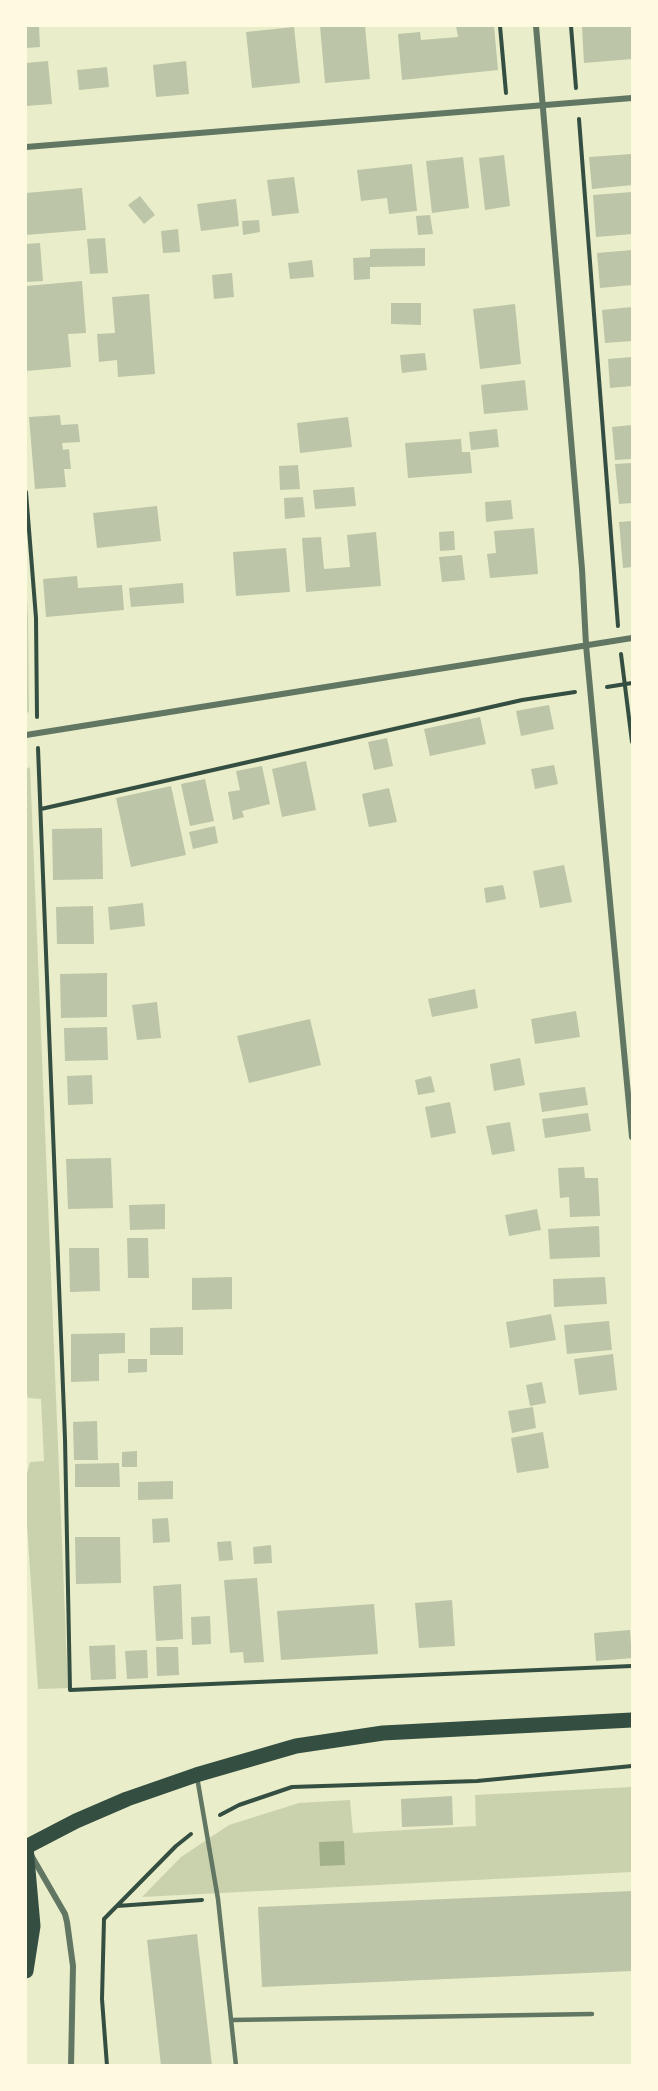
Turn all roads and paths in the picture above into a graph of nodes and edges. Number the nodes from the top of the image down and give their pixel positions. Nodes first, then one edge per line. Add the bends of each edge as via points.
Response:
1 (500, 26) edge
2 (536, 26) edge
3 (571, 26) edge
4 (633, 98) edge
5 (577, 102) junction
6 (542, 105) junction
7 (507, 108) junction
8 (26, 147) edge
9 (26, 492) edge
10 (633, 638) edge
11 (619, 640) junction
12 (586, 645) junction
13 (633, 683) edge
14 (625, 684) junction
15 (590, 690) junction
16 (38, 733) junction
17 (26, 735) edge
18 (633, 742) edge
19 (40, 809) junction
20 (633, 1137) edge
21 (633, 1666) edge
22 (633, 1720) edge
23 (633, 1766) edge
24 (196, 1775) junction
25 (213, 1819) dead end
26 (195, 1831) dead end
27 (26, 1848) edge
28 (218, 1899) junction
29 (116, 1906) junction
30 (26, 1971) edge
31 (592, 2014) dead end
32 (232, 2020) junction
33 (71, 2066) edge
34 (107, 2066) edge
35 (236, 2066) edge

1 - 7 path
2 - 6 street
3 - 5 path
4 - 5 street
5 - 6 street
5 - 11 path
6 - 7 street
6 - 12 street
7 - 8 street
9 - 16 path via 36,618
10 - 11 street
11 - 12 street
11 - 14 path
12 - 15 street
12 - 16 street
13 - 14 path
14 - 15 path
14 - 18 path
15 - 19 path via 522,700
15 - 20 street
16 - 17 street
16 - 19 path
19 - 21 path via 65,1439 70,1690
22 - 24 main road via 384,1733 296,1746
23 - 25 path via 477,1781 292,1787 239,1805
24 - 27 main road via 127,1799
24 - 28 lane
26 - 29 path
27 - 30 main road via 33,1926
27 - 33 street via 68,1922 73,1966
28 - 29 path
28 - 32 lane
29 - 34 path via 104,1919 102,1999
31 - 32 lane
32 - 35 lane

